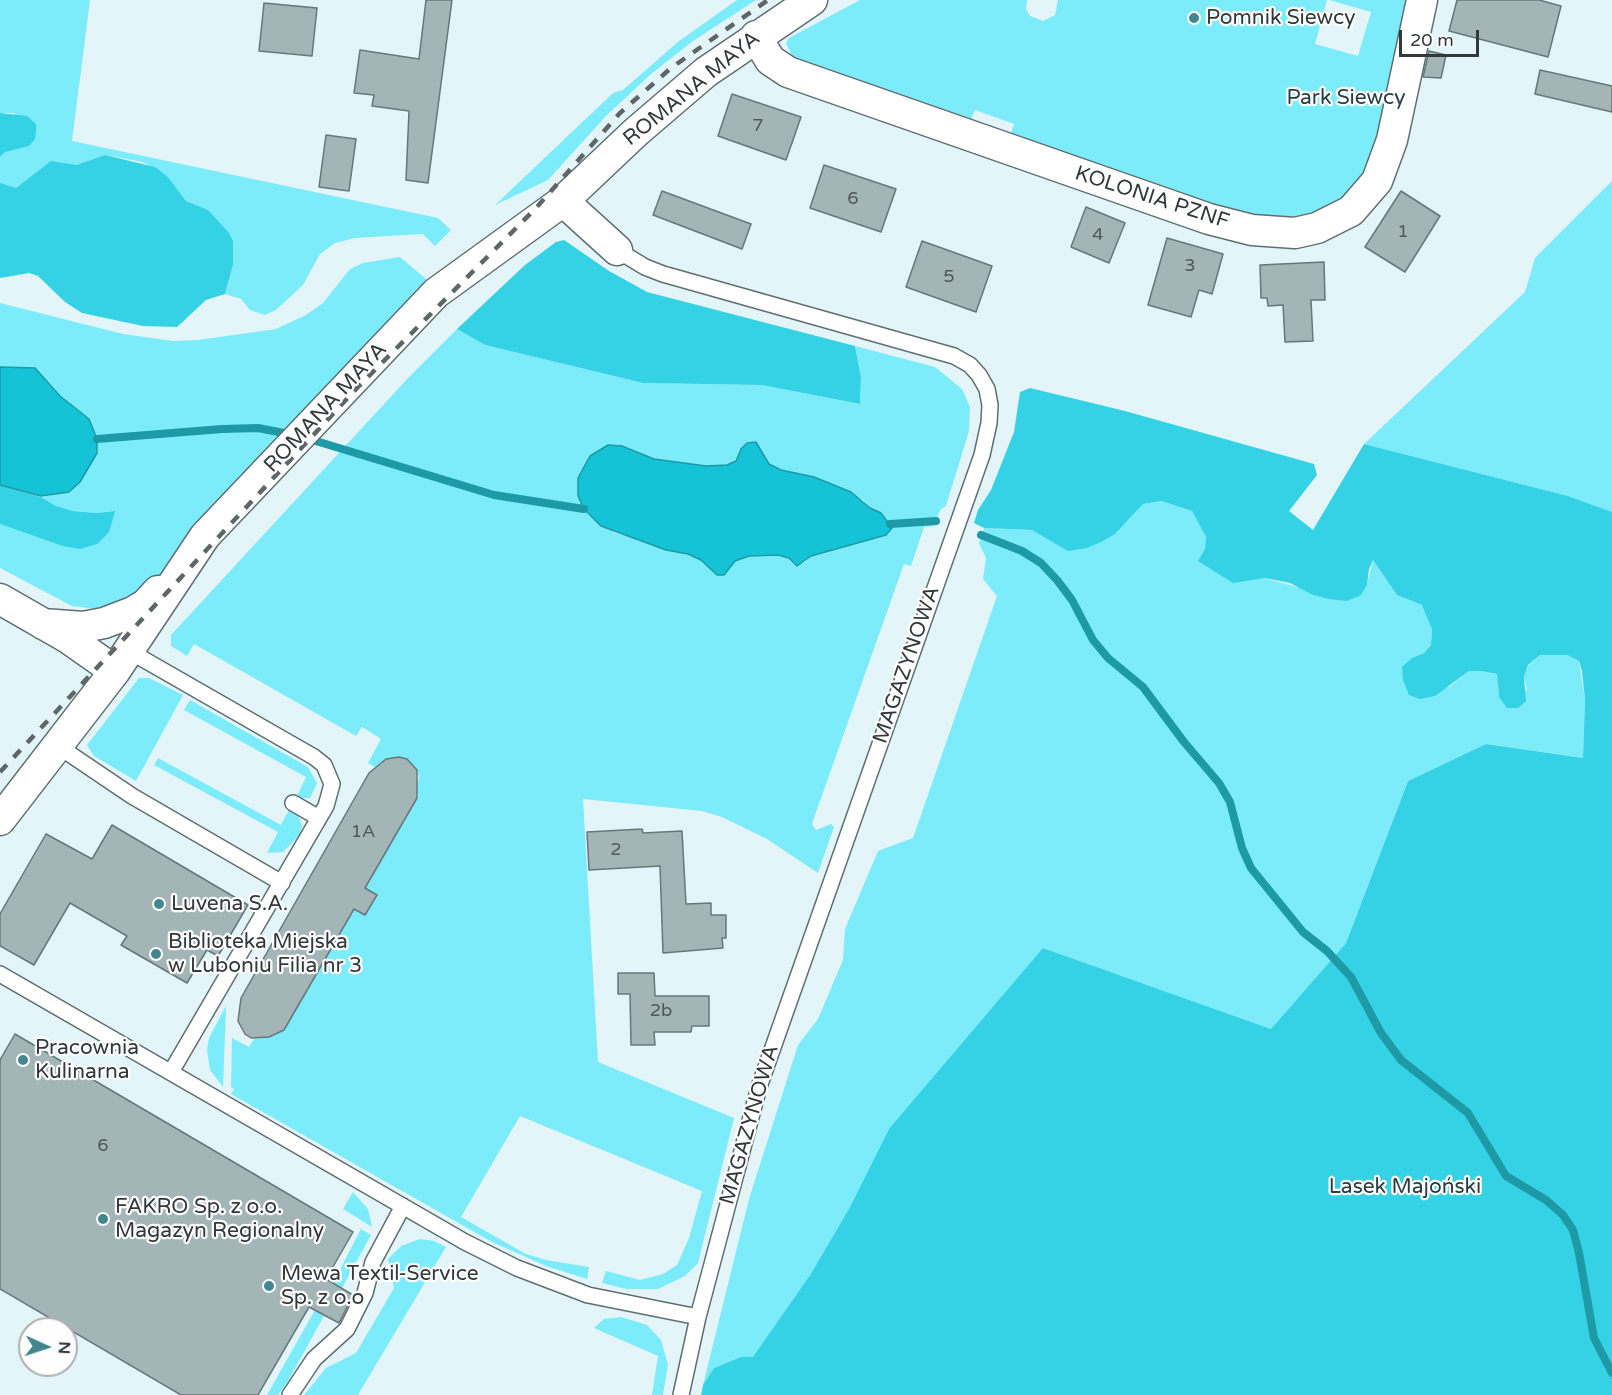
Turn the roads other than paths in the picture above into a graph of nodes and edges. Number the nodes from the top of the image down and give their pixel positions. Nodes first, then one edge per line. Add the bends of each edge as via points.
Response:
1 (812, 0) edge
2 (1422, 0) edge
3 (756, 36) junction
4 (558, 206) junction
5 (618, 250) joint
6 (237, 516) junction
7 (205, 536) junction
8 (0, 599) edge
9 (43, 624) junction
10 (126, 654) junction
11 (58, 746) junction
12 (293, 803) dead end
13 (320, 818) junction
14 (0, 820) edge
15 (282, 883) junction
16 (2, 981) edge
17 (171, 1072) junction
18 (403, 1206) junction
19 (698, 1317) junction
20 (290, 1395) edge
21 (681, 1395) edge

1 - 3 street, ROMANA MAYA
2 - 3 street, KOLONIA PZNF via 1392,140 1377,181 1351,211 1317,228 1295,233 1252,230 1209,219 788,72 770,60
3 - 4 street, ROMANA MAYA via 664,106
4 - 5 street, MAGAZYNOWA
4 - 6 street, ROMANA MAYA via 380,365
5 - 19 lane, MAGAZYNOWA via 663,274 954,356 979,375 990,405 982,455 762,1078
6 - 7 street, ROMANA MAYA
6 - 10 street, ROMANA MAYA
7 - 9 street via 146,604 133,612 83,627
7 - 10 street, ROMANA MAYA
8 - 9 street
9 - 10 street
10 - 11 street, ROMANA MAYA
10 - 13 lane via 324,765 332,784
11 - 14 street, ROMANA MAYA
11 - 15 lane via 132,796
12 - 13 lane
13 - 15 lane
15 - 17 lane
16 - 17 lane
17 - 18 lane
18 - 19 lane via 517,1268 565,1288
18 - 20 lane via 373,1262 365,1293 347,1329 314,1359
19 - 21 lane, MAGAZYNOWA

